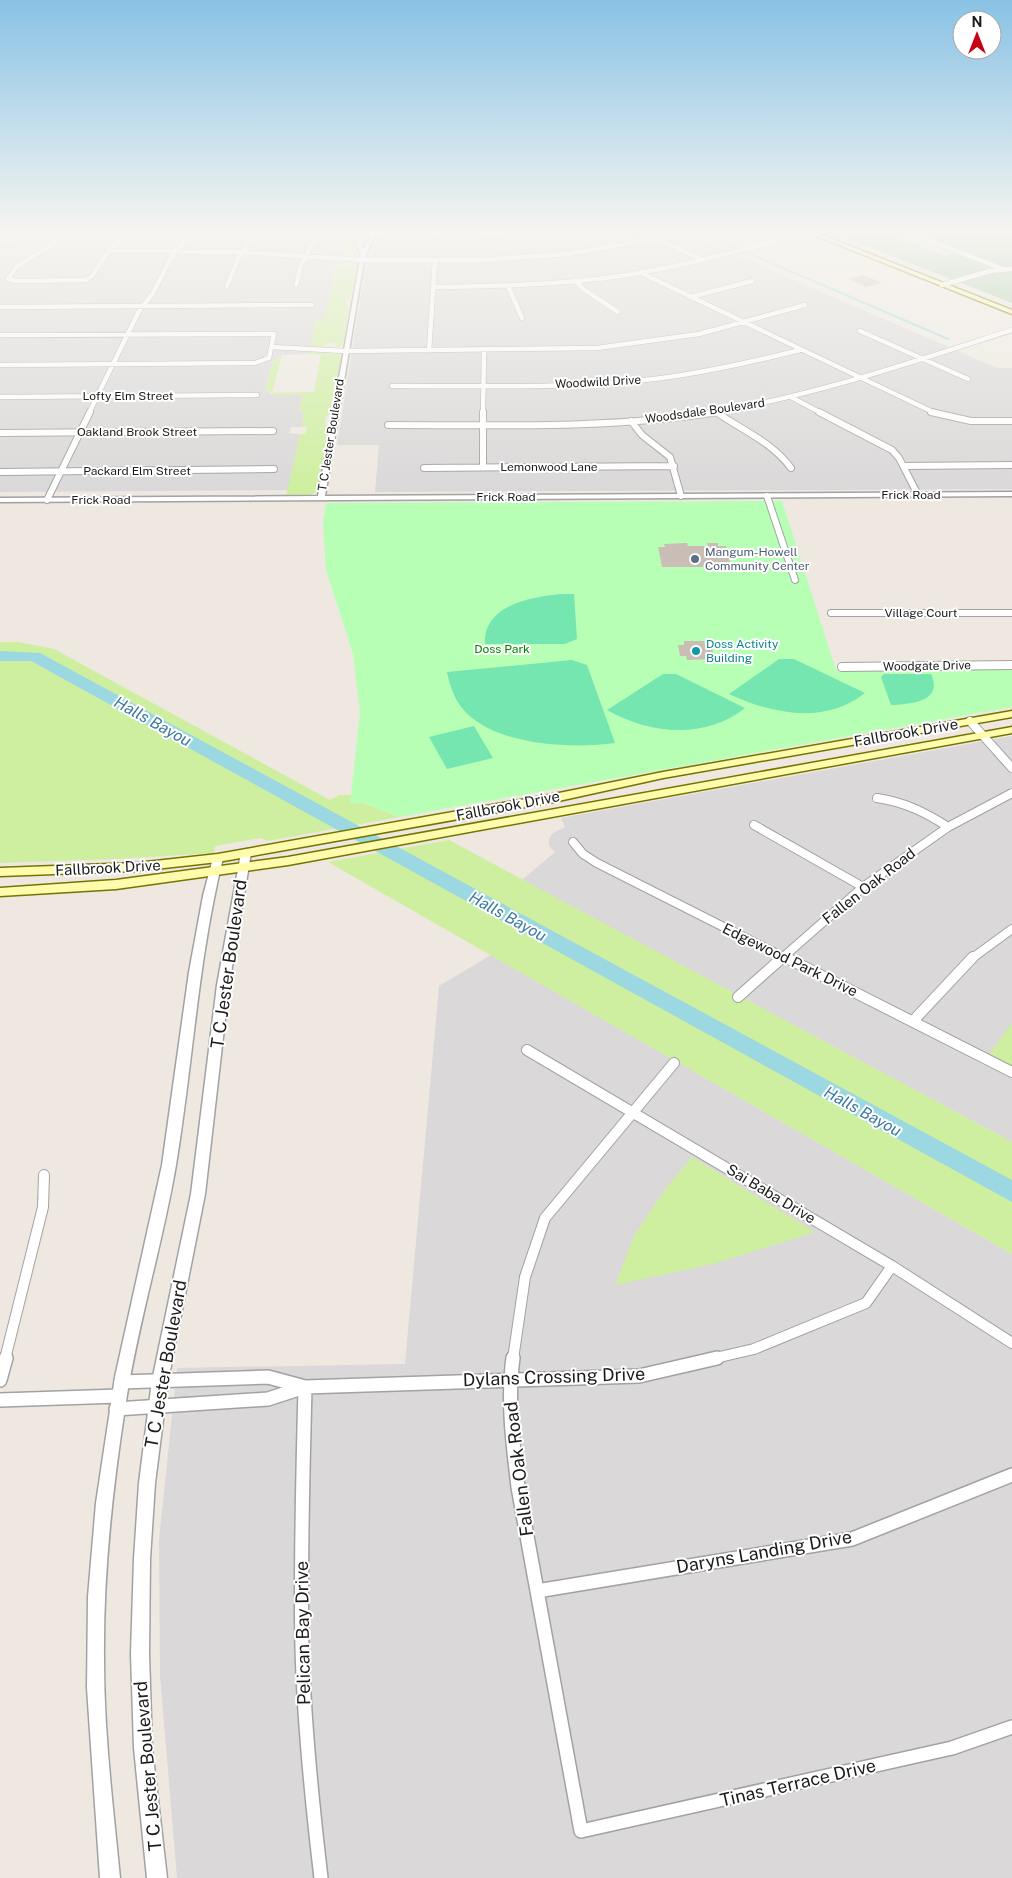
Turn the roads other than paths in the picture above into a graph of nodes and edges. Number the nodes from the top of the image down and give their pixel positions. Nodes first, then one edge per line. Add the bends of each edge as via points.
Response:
1 (136, 317) edge
2 (351, 317) edge
3 (432, 317) edge
4 (732, 317) edge
5 (766, 317) edge
6 (745, 323) junction
7 (1012, 330) edge
8 (860, 331) dead end
9 (127, 334) junction
10 (0, 335) edge
11 (272, 347) junction
12 (484, 350) junction
13 (800, 350) junction
14 (345, 351) junction
15 (429, 351) junction
16 (922, 358) junction
17 (113, 364) junction
18 (0, 365) edge
19 (861, 378) junction
20 (968, 379) dead end
21 (392, 386) dead end
22 (483, 386) junction
23 (257, 395) dead end
24 (97, 396) junction
25 (0, 397) edge
26 (791, 397) junction
27 (716, 412) junction
28 (631, 421) junction
29 (1012, 421) edge
30 (388, 425) dead end
31 (483, 425) junction
32 (274, 431) dead end
33 (80, 432) junction
34 (0, 433) edge
35 (1012, 465) edge
36 (674, 466) junction
37 (904, 466) junction
38 (484, 467) junction
39 (424, 468) dead end
40 (791, 468) dead end
41 (274, 469) dead end
42 (61, 471) junction
43 (0, 472) edge
44 (1012, 494) edge
45 (918, 495) junction
46 (681, 496) junction
47 (767, 496) junction
48 (321, 498) junction
49 (0, 500) edge
50 (47, 500) junction
51 (795, 580) dead end
52 (831, 613) dead end
53 (1012, 613) edge
54 (1012, 665) edge
55 (842, 667) dead end
56 (1012, 714) edge
57 (970, 721) junction
58 (1012, 730) edge
59 (984, 735) junction
60 (765, 757) junction
61 (1012, 768) edge
62 (775, 773) junction
63 (1012, 793) edge
64 (554, 798) junction
65 (877, 798) dead end
66 (560, 812) junction
67 (754, 825) dead end
68 (948, 827) junction
69 (573, 842) dead end
70 (244, 860) junction
71 (216, 865) junction
72 (0, 872) edge
73 (863, 887) junction
74 (0, 892) edge
75 (1012, 929) edge
76 (783, 956) junction
77 (738, 997) dead end
78 (913, 1021) junction
79 (527, 1050) dead end
80 (674, 1063) dead end
81 (1012, 1072) edge
82 (632, 1112) junction
83 (44, 1176) dead end
84 (892, 1266) junction
85 (1012, 1343) edge
86 (510, 1379) junction
87 (0, 1380) edge
88 (160, 1381) junction
89 (305, 1387) junction
90 (119, 1396) junction
91 (0, 1400) edge
92 (155, 1407) junction
93 (1012, 1475) edge
94 (536, 1591) junction
95 (1012, 1727) edge
96 (581, 1831) joint
97 (110, 1878) edge
98 (157, 1878) edge
99 (321, 1878) edge

1 - 9 street
2 - 14 street, T C Jester Boulevard
3 - 15 street
4 - 6 street
5 - 6 street
6 - 12 street via 676,338 623,345 565,350
6 - 13 street
7 - 16 street, Woodsdale Boulevard
8 - 16 street
9 - 10 street
9 - 11 street via 274,334
9 - 17 street
11 - 14 street
11 - 17 street via 269,358 255,363
12 - 15 street
12 - 22 street
13 - 19 street
13 - 22 street, Woodwild Drive via 730,368 634,381
14 - 15 street
14 - 48 street, T C Jester Boulevard
16 - 19 street, Woodsdale Boulevard
16 - 20 street
17 - 18 street
17 - 24 street
19 - 26 street, Woodsdale Boulevard
19 - 29 street via 942,416 969,422
21 - 22 street, Woodwild Drive
22 - 31 street
23 - 24 street, Lofty Elm Street
24 - 25 street, Lofty Elm Street
24 - 33 street
26 - 27 street, Woodsdale Boulevard
26 - 37 street via 882,444
27 - 28 street, Woodsdale Boulevard
27 - 40 street via 778,451
28 - 31 street, Woodsdale Boulevard
28 - 36 street via 642,435 670,457
30 - 31 street, Woodsdale Boulevard
31 - 38 street
32 - 33 street, Oakland Brook Street
33 - 34 street, Oakland Brook Street
33 - 42 street
35 - 37 street
36 - 38 street, Lemonwood Lane
36 - 46 street
37 - 45 street
38 - 39 street, Lemonwood Lane
41 - 42 street, Packard Elm Street
42 - 43 street, Packard Elm Street
42 - 50 street
44 - 45 street, Frick Road
45 - 47 street, Frick Road
46 - 47 street, Frick Road
46 - 48 street, Frick Road
47 - 51 street
48 - 50 street, Frick Road
49 - 50 street, Frick Road
52 - 53 street, Village Court
54 - 55 street, Woodgate Drive
56 - 57 main road, Fallbrook Drive
57 - 59 street
57 - 60 main road, Fallbrook Drive
58 - 59 main road, Fallbrook Drive
59 - 61 street
59 - 62 main road, Fallbrook Drive
60 - 62 main road
60 - 64 main road, Fallbrook Drive
62 - 66 main road, Fallbrook Drive
63 - 68 street, Fallen Oak Road
64 - 66 main road
64 - 70 main road, Fallbrook Drive via 323,840
65 - 68 street via 914,805
66 - 70 main road, Fallbrook Drive via 333,852
67 - 73 street
68 - 73 street, Fallen Oak Road
69 - 76 street, Edgewood Park Drive via 597,864
70 - 71 main road, Fallbrook Drive
70 - 88 street, T C Jester Boulevard via 223,985 198,1194
71 - 72 main road, Fallbrook Drive
71 - 74 main road, Fallbrook Drive via 89,888
71 - 90 street, T C Jester Boulevard via 192,986 164,1196
73 - 76 street, Fallen Oak Road
75 - 78 street via 967,962
76 - 77 street, Fallen Oak Road
76 - 78 street, Edgewood Park Drive
78 - 81 street, Edgewood Park Drive
79 - 82 street, Sai Baba Drive
80 - 82 street, Fallen Oak Road
82 - 84 street, Sai Baba Drive
82 - 86 street, Fallen Oak Road via 545,1218 525,1277
83 - 87 street via 43,1208
84 - 85 street, Sai Baba Drive
84 - 86 street, Dylans Crossing Drive via 866,1303 754,1349 639,1376
86 - 89 street, Dylans Crossing Drive
86 - 94 street, Fallen Oak Road via 511,1432
88 - 89 street, Dylans Crossing Drive via 268,1377
88 - 90 street, Dylans Crossing Drive
88 - 92 street, T C Jester Boulevard
89 - 92 street, Dylans Crossing Drive via 268,1399
89 - 99 street, Pelican Bay Drive via 302,1649 305,1719
90 - 91 street
90 - 92 street, Dylans Crossing Drive
90 - 97 street, T C Jester Boulevard via 98,1565 95,1662
92 - 98 street, T C Jester Boulevard via 142,1558 140,1654 143,1748
93 - 94 street, Daryns Landing Drive via 852,1539
94 - 96 street, Fallen Oak Road
95 - 96 street, Tinas Terrace Drive via 952,1748

